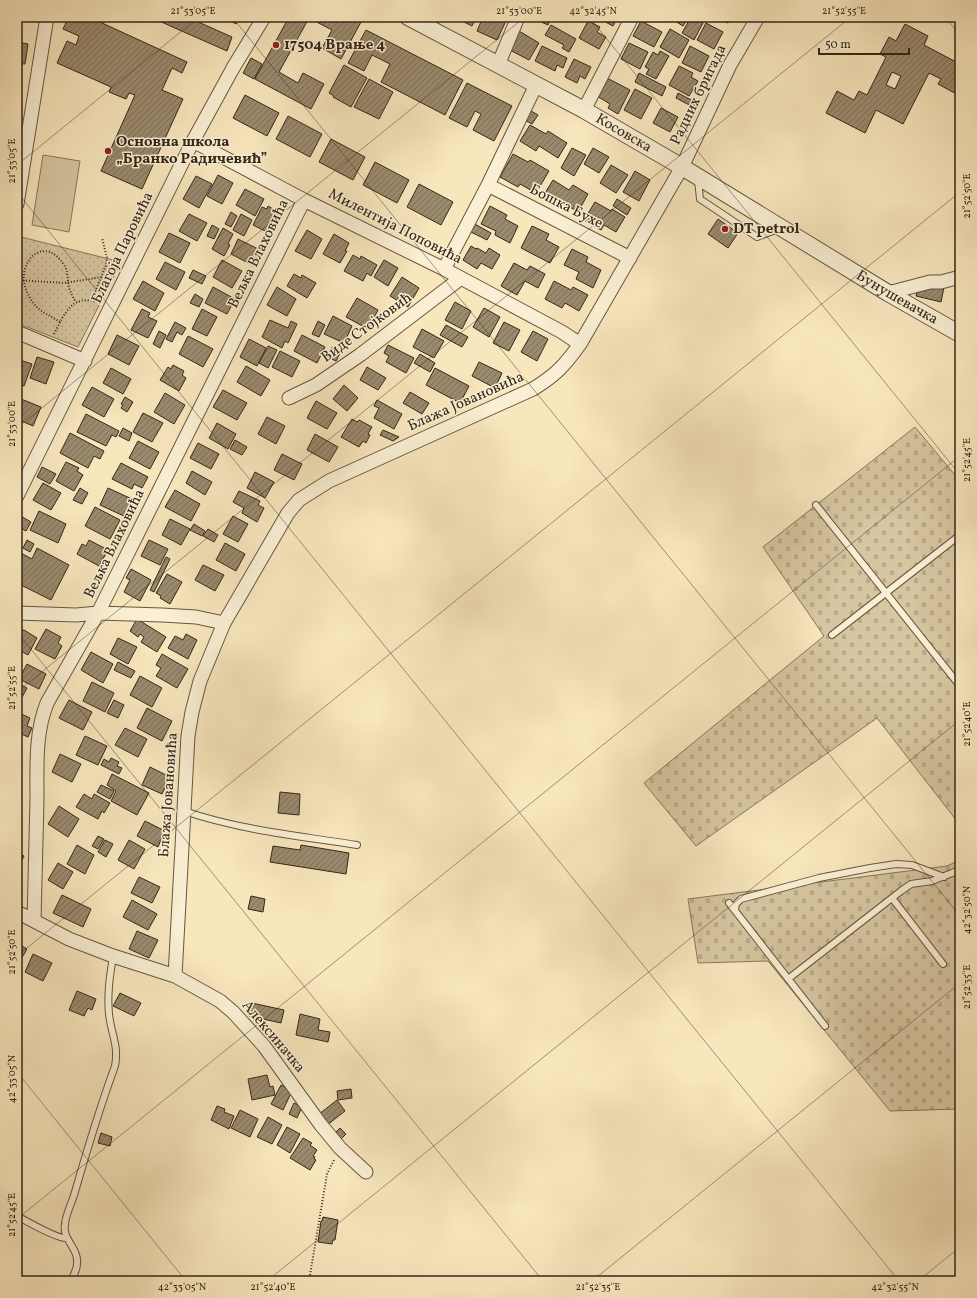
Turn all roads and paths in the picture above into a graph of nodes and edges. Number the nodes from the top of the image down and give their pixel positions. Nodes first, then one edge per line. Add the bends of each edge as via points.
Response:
1 (47, 17) edge
2 (264, 17) edge
3 (408, 17) edge
4 (518, 17) edge
5 (632, 17) edge
6 (758, 17) edge
7 (498, 65) junction
8 (536, 85) junction
9 (584, 110) junction
10 (193, 141) junction
11 (682, 167) junction
12 (488, 185) junction
13 (304, 200) junction
14 (17, 204) edge
15 (21, 237) dead end
16 (102, 238) dead end
17 (17, 258) edge
18 (630, 258) junction
19 (834, 260) joint
20 (444, 269) junction
21 (102, 277) junction
22 (960, 277) edge
23 (461, 278) junction
24 (17, 280) edge
25 (24, 281) junction
26 (68, 282) junction
27 (888, 293) junction
28 (92, 300) junction
29 (76, 302) junction
30 (100, 303) dead end
31 (60, 322) junction
32 (17, 332) edge
33 (960, 334) edge
34 (53, 337) dead end
35 (580, 344) junction
36 (85, 361) junction
37 (289, 398) dead end
38 (17, 496) edge
39 (816, 505) dead end
40 (960, 535) edge
41 (886, 593) junction
42 (17, 613) edge
43 (98, 614) junction
44 (224, 622) junction
45 (832, 635) dead end
46 (960, 686) edge
47 (184, 811) junction
48 (357, 845) dead end
49 (960, 869) edge
50 (944, 877) junction
51 (892, 898) junction
52 (729, 903) dead end
53 (735, 910) junction
54 (17, 912) edge
55 (34, 921) junction
56 (113, 956) junction
57 (943, 964) dead end
58 (175, 976) junction
59 (788, 979) junction
60 (825, 1026) dead end
61 (340, 1148) junction
62 (366, 1172) dead end
63 (17, 1216) edge
64 (67, 1238) junction
65 (71, 1281) edge
66 (309, 1281) edge

1 - 14 street
2 - 10 street, Благоја Паровића
3 - 7 street, Косовска
4 - 7 street
5 - 9 street
6 - 11 street, Радних бригада via 730,66
7 - 8 street, Косовска
8 - 9 street, Косовска
8 - 12 street
9 - 11 street, Косовска
10 - 13 street, Милентија Поповића
10 - 36 street, Благоја Паровића
11 - 18 street, Блажа Јовановића
11 - 19 street, Косовска
12 - 18 street, Бошка Бухе
12 - 20 street
13 - 20 street, Милентија Поповића
13 - 43 street, Вељка Влаховића
15 - 17 path
16 - 21 path via 107,258
18 - 35 street, Блажа Јовановића
19 - 27 street, Бунушевачка
20 - 23 street, Милентија Поповића
21 - 26 path
21 - 28 path
22 - 27 street
23 - 35 street, Милентија Поповића
23 - 37 street, Виде Стојковић via 360,355 316,385
24 - 25 path
25 - 26 path
25 - 26 path via 24,270 30,257 48,252 65,266 69,275
25 - 31 path via 28,295 38,308
26 - 29 path
27 - 33 street, Бунушевачка
28 - 29 path via 82,299
28 - 30 path
29 - 31 path
31 - 34 path
32 - 36 street
35 - 44 street, Блажа Јовановића via 554,376 533,389 329,481 299,500 288,513
36 - 38 street, Благоја Паровића
39 - 41 lane
40 - 41 lane
41 - 45 lane
41 - 46 lane
42 - 43 street
43 - 44 street via 196,617
43 - 55 street, Вељка Влаховића via 42,714 39,730
44 - 47 street, Блажа Јовановића via 200,681 192,712 188,736
47 - 48 lane via 266,831
47 - 58 street, Блажа Јовановића
49 - 50 lane
50 - 51 lane via 911,884
50 - 53 lane via 912,865 896,864 870,868 818,878 741,899
51 - 57 lane
51 - 59 lane
52 - 53 lane
53 - 59 lane
54 - 55 street, Алексиначка
55 - 56 street, Алексиначка via 69,939
56 - 58 street, Алексиначка
56 - 64 lane via 108,1000 117,1057 65,1222
58 - 61 street, Алексиначка via 220,1001 243,1023 264,1046
59 - 60 lane
61 - 62 street, Алексиначка
61 - 66 path via 326,1174
63 - 64 lane via 58,1237
64 - 65 lane via 75,1249 77,1259

